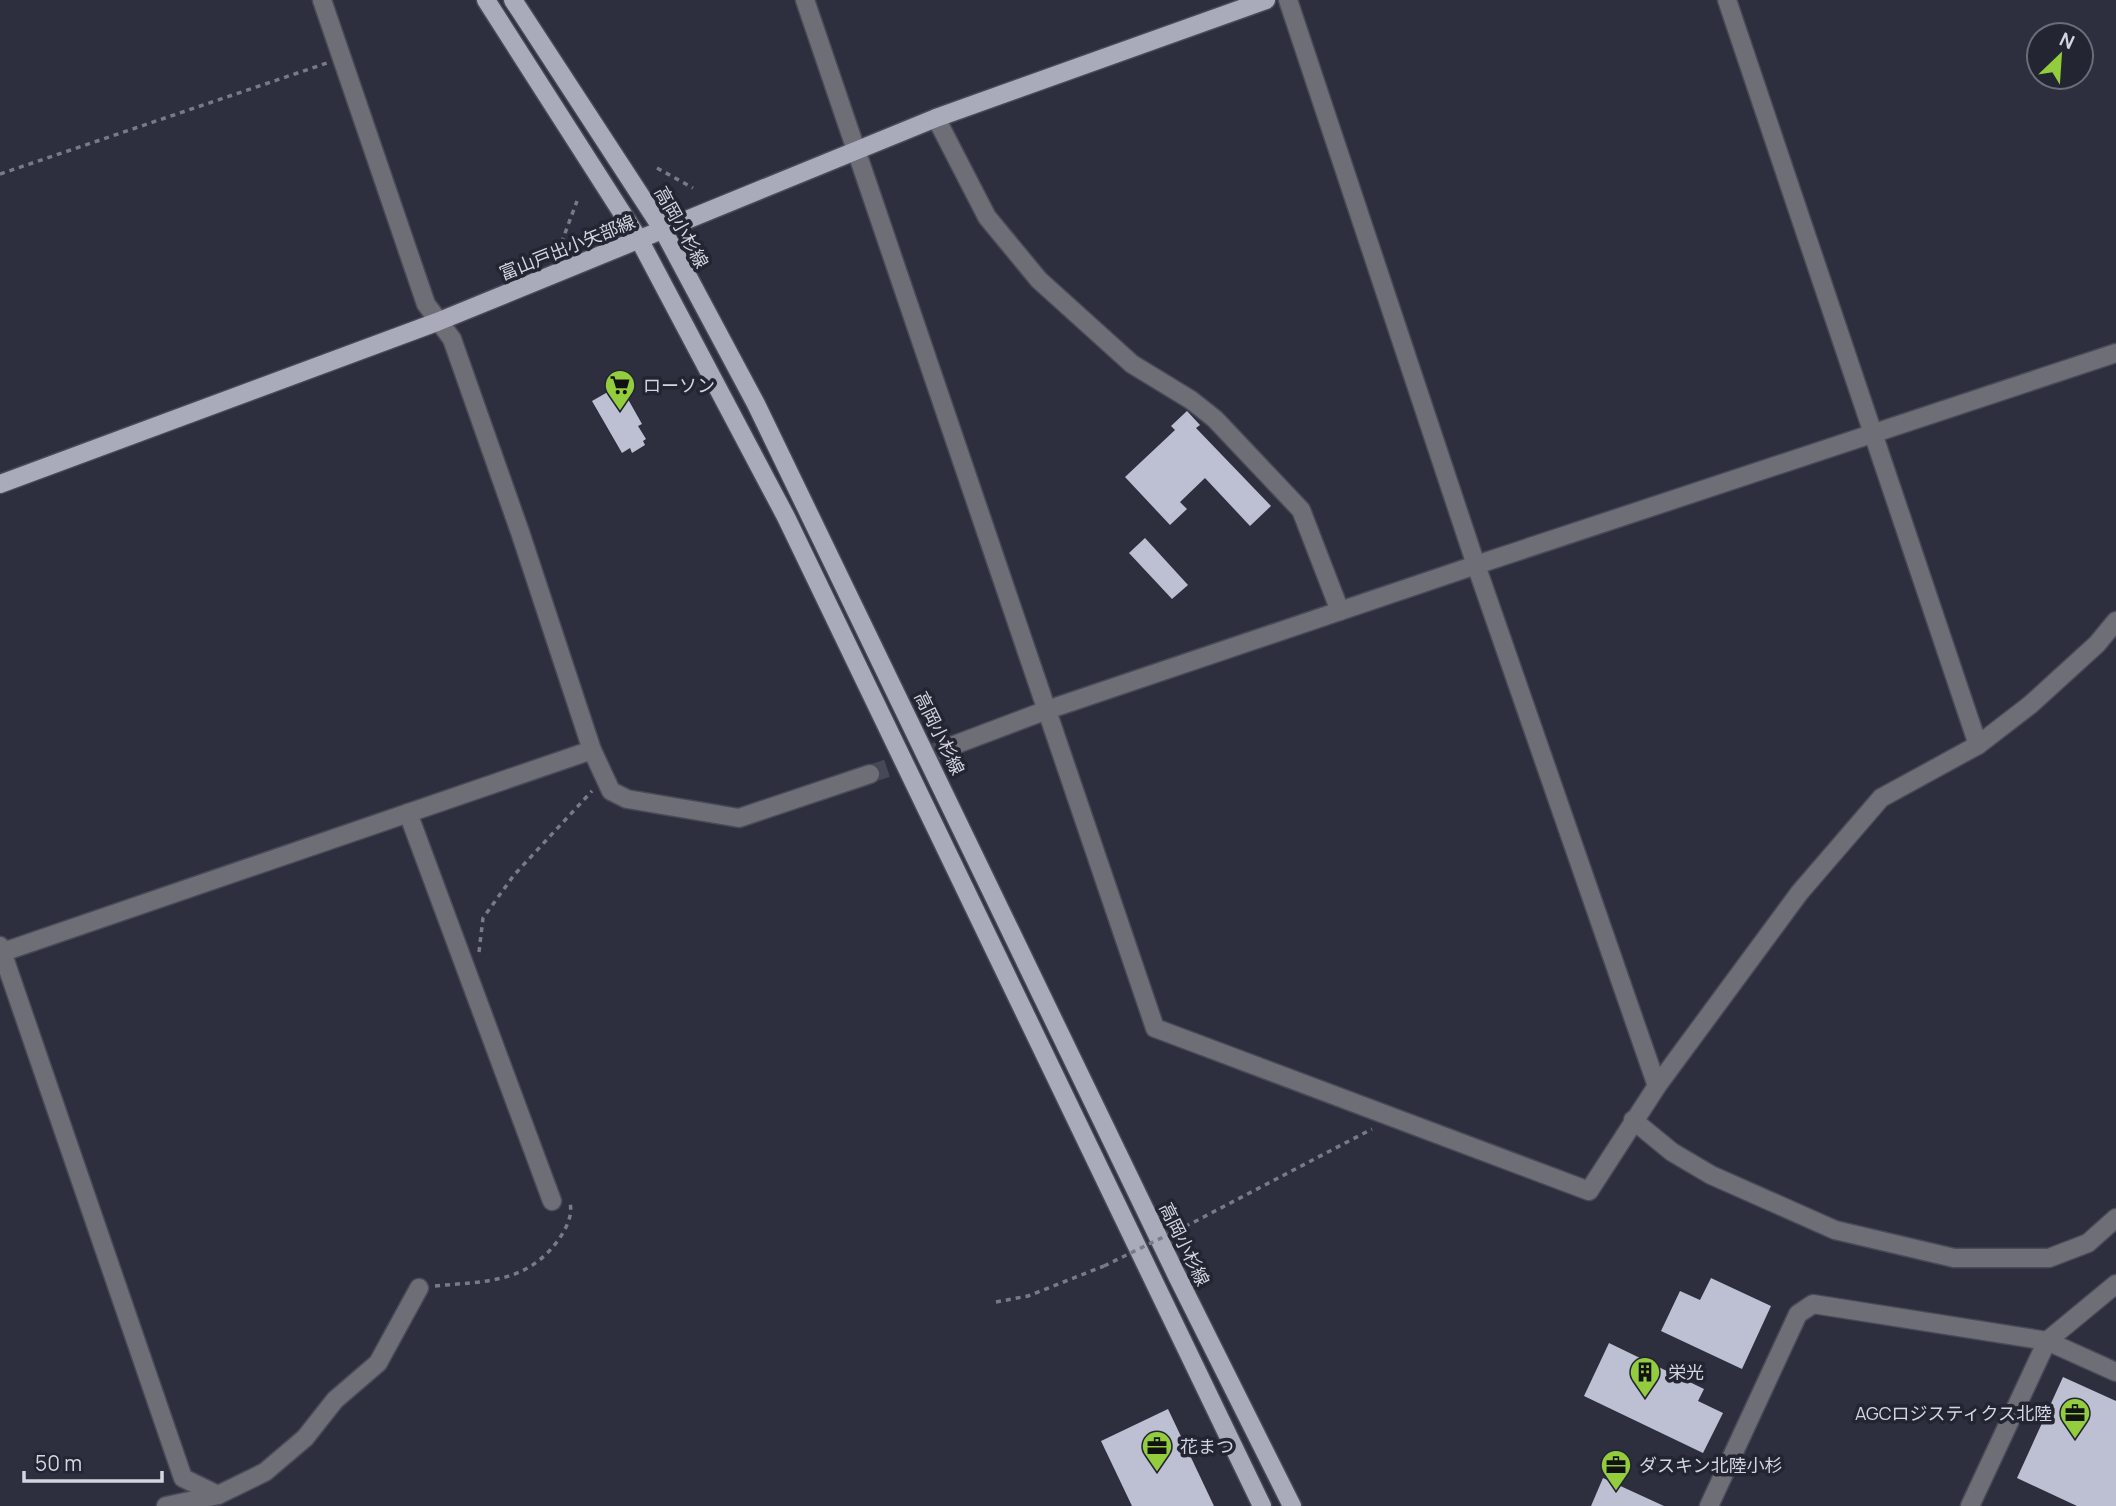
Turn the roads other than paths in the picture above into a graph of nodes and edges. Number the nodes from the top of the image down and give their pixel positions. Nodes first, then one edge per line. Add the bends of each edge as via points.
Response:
1 (322, 0) edge
2 (485, 0) edge
3 (513, 0) edge
4 (805, 0) edge
5 (1266, 0) edge
6 (1288, 0) edge
7 (1727, 0) edge
8 (936, 118) junction
9 (858, 149) junction
10 (663, 230) junction
11 (640, 241) junction
12 (437, 322) junction
13 (2116, 353) edge
14 (1872, 435) junction
15 (0, 484) edge
16 (1476, 565) junction
17 (1340, 611) junction
18 (2116, 621) edge
19 (1048, 710) junction
20 (1978, 745) junction
21 (949, 747) tunnel mouth
22 (592, 750) junction
23 (870, 774) tunnel mouth
24 (408, 813) junction
25 (1, 950) edge
26 (1657, 1086) junction
27 (1633, 1121) junction
28 (552, 1201) dead end
29 (2116, 1218) edge
30 (2116, 1284) edge
31 (419, 1288) dead end
32 (2047, 1341) junction
33 (2116, 1371) edge
34 (218, 1495) junction
35 (166, 1506) edge
36 (1262, 1506) edge
37 (1292, 1506) edge
38 (1709, 1506) edge
39 (1970, 1506) edge

1 - 12 street via 426,304
2 - 11 main road
3 - 10 main road, 高岡小杉線
4 - 9 street
5 - 8 main road, 富山戸出小矢部線
6 - 16 street
7 - 14 street
8 - 9 main road, 富山戸出小矢部線
8 - 17 street via 987,217 1039,279 1132,365 1215,419 1301,510
9 - 10 main road, 富山戸出小矢部線
9 - 19 street
10 - 11 main road, 富山戸出小矢部線
10 - 37 main road, 高岡小杉線 via 756,404
11 - 12 main road, 富山戸出小矢部線
11 - 36 main road via 786,517
12 - 15 main road, 富山戸出小矢部線
12 - 22 street via 452,339
13 - 14 street
14 - 16 street
14 - 20 street
16 - 17 street
16 - 26 street
17 - 19 street
18 - 20 street via 2029,705
19 - 21 street
19 - 27 street via 1155,1028 1589,1191
20 - 26 street via 1881,798 1800,892
22 - 23 street via 611,791 627,799 739,818
22 - 24 street
24 - 25 street
24 - 28 street
25 - 34 street via 183,1478
26 - 27 street
27 - 29 street via 1711,1175 1835,1230 1954,1258 2049,1258 2088,1243
30 - 32 street
31 - 34 street via 378,1363 265,1472
32 - 33 street
32 - 38 street via 1813,1304 1798,1314
32 - 39 street
34 - 35 street

